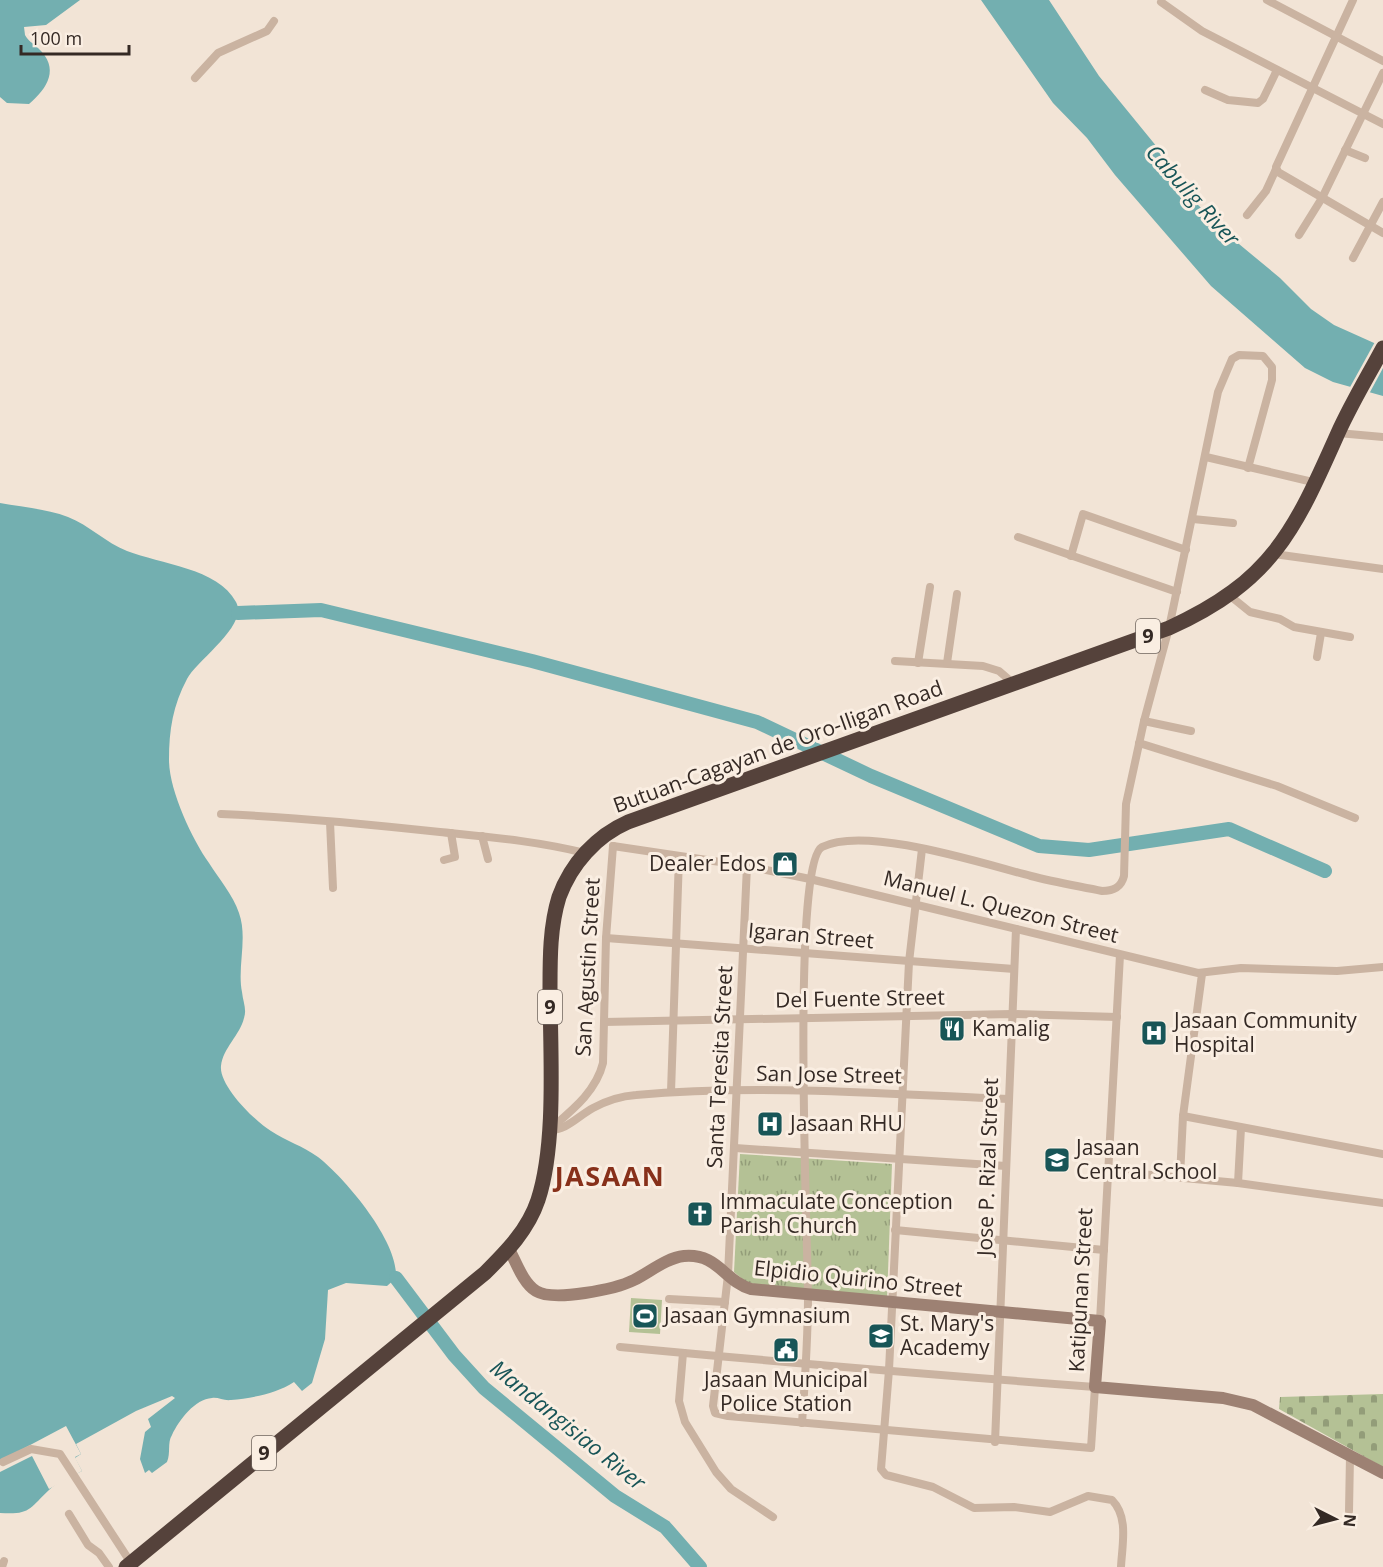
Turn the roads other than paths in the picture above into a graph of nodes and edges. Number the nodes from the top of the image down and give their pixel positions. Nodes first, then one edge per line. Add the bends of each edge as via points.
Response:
1 (1267, 0) edge
2 (1353, 0) edge
3 (1161, 2) dead end
4 (274, 21) dead end
5 (1336, 36) junction
6 (1383, 61) edge
7 (1277, 70) junction
8 (1383, 73) edge
9 (195, 78) dead end
10 (1313, 87) junction
11 (1205, 90) dead end
12 (1363, 113) junction
13 (1383, 124) edge
14 (1345, 150) junction
15 (1365, 158) dead end
16 (1276, 169) junction
17 (1322, 198) junction
18 (1383, 202) edge
19 (1247, 215) dead end
20 (1370, 225) junction
21 (1383, 232) edge
22 (1299, 235) dead end
23 (1353, 258) dead end
24 (1383, 348) edge
25 (1341, 428) junction
26 (1383, 437) edge
27 (1206, 457) junction
28 (1248, 468) junction
29 (1317, 483) junction
30 (1193, 519) junction
31 (1233, 524) dead end
32 (1018, 537) dead end
33 (1186, 550) junction
34 (1274, 554) junction
35 (1071, 556) junction
36 (1383, 568) edge
37 (930, 587) dead end
38 (1177, 592) junction
39 (957, 594) dead end
40 (1229, 595) junction
41 (1168, 628) junction
42 (1321, 633) junction
43 (1350, 637) dead end
44 (1317, 657) dead end
45 (895, 661) dead end
46 (918, 663) junction
47 (947, 663) junction
48 (1015, 684) junction
49 (1143, 721) junction
50 (1191, 731) dead end
51 (1139, 743) junction
52 (221, 814) dead end
53 (1355, 818) dead end
54 (330, 822) junction
55 (452, 833) junction
56 (482, 836) junction
57 (609, 840) junction
58 (922, 849) junction
59 (585, 853) junction
60 (680, 857) junction
61 (488, 859) dead end
62 (444, 860) dead end
63 (747, 866) junction
64 (810, 879) junction
65 (333, 888) dead end
66 (915, 903) junction
67 (1016, 929) junction
68 (606, 938) junction
69 (675, 942) junction
70 (743, 948) junction
71 (805, 953) junction
72 (1120, 955) junction
73 (909, 962) junction
74 (1383, 967) edge
75 (1014, 969) junction
76 (1202, 974) junction
77 (1012, 1014) junction
78 (906, 1016) junction
79 (804, 1017) junction
80 (1117, 1017) junction
81 (741, 1018) junction
82 (673, 1020) junction
83 (604, 1022) junction
84 (671, 1092) junction
85 (738, 1092) junction
86 (804, 1092) junction
87 (902, 1095) junction
88 (1009, 1099) junction
89 (549, 1104) junction
90 (568, 1114) junction
91 (1183, 1116) junction
92 (1241, 1128) junction
93 (549, 1130) junction
94 (735, 1148) junction
95 (804, 1153) junction
96 (1383, 1154) edge
97 (898, 1159) junction
98 (1006, 1166) junction
99 (1108, 1172) junction
100 (1180, 1177) junction
101 (1238, 1183) junction
102 (1383, 1203) edge
103 (895, 1230) junction
104 (1004, 1239) junction
105 (509, 1249) junction
106 (1104, 1250) junction
107 (728, 1275) junction
108 (808, 1296) junction
109 (669, 1299) dead end
110 (725, 1302) junction
111 (892, 1304) junction
112 (1000, 1313) junction
113 (1100, 1321) junction
114 (620, 1347) dead end
115 (683, 1353) junction
116 (719, 1355) junction
117 (806, 1364) junction
118 (889, 1370) junction
119 (997, 1380) junction
120 (1095, 1387) junction
121 (802, 1423) junction
122 (883, 1431) junction
123 (995, 1442) junction
124 (1350, 1456) junction
125 (3, 1462) dead end
126 (1383, 1473) edge
127 (1349, 1511) dead end
128 (69, 1514) dead end
129 (773, 1517) dead end
130 (129, 1565) edge
131 (109, 1567) edge
132 (1121, 1567) edge

1 - 5 street
2 - 5 street
3 - 7 street via 1193,26
4 - 9 street via 267,31 218,53
5 - 6 street
5 - 10 street
7 - 10 street
7 - 11 street via 1258,103 1228,100
8 - 12 street
10 - 12 street
10 - 16 street
12 - 13 street
12 - 14 street
14 - 15 street
14 - 17 street
16 - 17 street
16 - 19 street via 1266,191
17 - 20 street
17 - 22 street
18 - 20 street
20 - 21 street
20 - 23 street
24 - 25 highway, Butuan-Cagayan de Oro-Iligan Road / 9
25 - 26 street
25 - 29 highway, Butuan-Cagayan de Oro-Iligan Road / 9
27 - 28 street
27 - 28 street via 1218,392 1232,359 1239,355 1263,356 1270,362 1273,375
27 - 30 street
28 - 29 street
29 - 34 highway, Butuan-Cagayan de Oro-Iligan Road / 9
30 - 31 street
30 - 33 street
32 - 35 street
33 - 35 street via 1083,514
33 - 38 street
34 - 36 street
34 - 40 highway, Butuan-Cagayan de Oro-Iligan Road / 9
35 - 38 street
37 - 46 street
38 - 41 street
39 - 47 street
40 - 41 highway, Butuan-Cagayan de Oro-Iligan Road / 9
40 - 42 street via 1250,612
41 - 48 highway, Butuan-Cagayan de Oro-Iligan Road / 9
41 - 49 street
42 - 43 street
42 - 44 street
45 - 46 street
46 - 47 street
47 - 48 street via 991,668
48 - 57 highway, Butuan-Cagayan de Oro-Iligan Road / 9 via 628,822
49 - 50 street
49 - 51 street
51 - 53 street via 1277,786
51 - 58 street via 1126,804 1123,882 1115,889 1102,891
52 - 54 street
54 - 55 street
54 - 65 street
55 - 56 street
55 - 62 street via 456,857
56 - 59 street
56 - 61 street
57 - 59 highway, Butuan-Cagayan de Oro-Iligan Road / 9
57 - 60 street, Manuel L. Quezon Street
57 - 68 street, San Agustin Street
58 - 64 street via 871,842 829,845 815,855
58 - 66 street
59 - 89 highway, Butuan-Cagayan de Oro-Iligan Road / 9 via 563,887 552,928
60 - 63 street, Manuel L. Quezon Street
60 - 69 street
63 - 64 street, Manuel L. Quezon Street
63 - 70 street, Santa Teresita Street
64 - 66 street, Manuel L. Quezon Street
64 - 71 street
66 - 67 street, Manuel L. Quezon Street
66 - 73 street
67 - 72 street, Manuel L. Quezon Street
67 - 75 street, Jose P. Rizal Street
68 - 69 street, Igaran Street
68 - 83 street, San Agustin Street
69 - 70 street, Igaran Street
69 - 82 street
70 - 71 street, Igaran Street
70 - 81 street, Santa Teresita Street
71 - 73 street, Igaran Street
71 - 79 street
72 - 76 street, Manuel L. Quezon Street
72 - 80 street, Katipunan Street
73 - 75 street, Igaran Street
73 - 78 street
74 - 76 street, Manuel L. Quezon Street via 1241,968
75 - 77 street, Jose P. Rizal Street
76 - 91 street
77 - 78 street, Del Fuente Street
77 - 80 street, Del Fuente Street
77 - 88 street, Jose P. Rizal Street
78 - 79 street, Del Fuente Street
78 - 87 street
79 - 81 street, Del Fuente Street
79 - 86 street
80 - 99 street, Katipunan Street
81 - 82 street, Del Fuente Street
81 - 85 street, Santa Teresita Street
82 - 83 street, Del Fuente Street
82 - 84 street
83 - 90 street, San Agustin Street via 600,1076
84 - 85 street, San Jose Street
84 - 93 street, San Jose Street via 614,1099 562,1129
85 - 86 street, San Jose Street
85 - 94 street, Santa Teresita Street
86 - 87 street, San Jose Street
86 - 95 street
87 - 88 street, San Jose Street
87 - 97 street
88 - 98 street, Jose P. Rizal Street
89 - 90 street
89 - 93 highway, Butuan-Cagayan de Oro-Iligan Road / 9
90 - 93 street, San Agustin Street
91 - 92 street
91 - 100 street
92 - 96 street
92 - 101 street
93 - 105 highway, Butuan-Cagayan de Oro-Iligan Road / 9 via 538,1200 526,1227
94 - 95 street
94 - 107 street, Santa Teresita Street
95 - 97 street
95 - 108 street
97 - 98 street
97 - 103 street
98 - 104 street, Jose P. Rizal Street
99 - 100 street
99 - 106 street, Katipunan Street
100 - 101 street
101 - 102 street
103 - 104 street
103 - 111 street
104 - 106 street
104 - 112 street, Jose P. Rizal Street
105 - 107 street, Elpidio Quirino Street via 530,1286 547,1294 622,1286 683,1256 714,1262
105 - 130 highway, Butuan-Cagayan de Oro-Iligan Road / 9
106 - 113 street, Katipunan Street
107 - 108 street, Elpidio Quirino Street via 751,1289
107 - 110 street, Santa Teresita Street
108 - 111 street, Elpidio Quirino Street
108 - 117 street
109 - 110 street
110 - 116 street, Santa Teresita Street
111 - 112 street, Elpidio Quirino Street
111 - 118 street
112 - 113 street, Elpidio Quirino Street
112 - 119 street, Jose P. Rizal Street
113 - 120 street, Katipunan Street
114 - 115 street
115 - 116 street
115 - 129 street via 679,1401 685,1422 731,1489
116 - 117 street
116 - 121 street, Santa Teresita Street via 715,1413
117 - 118 street
117 - 121 street
118 - 119 street
118 - 122 street
119 - 120 street
119 - 123 street, Jose P. Rizal Street
120 - 123 street, Katipunan Street via 1091,1448
120 - 124 street via 1223,1398 1253,1405
121 - 122 street
122 - 123 street
122 - 132 street via 880,1464 886,1475 933,1487 974,1508 1014,1507 1050,1512 1088,1496 1112,1500 1123,1522
124 - 126 street
124 - 127 street
125 - 130 street via 31,1449 60,1454
128 - 131 street via 88,1545

